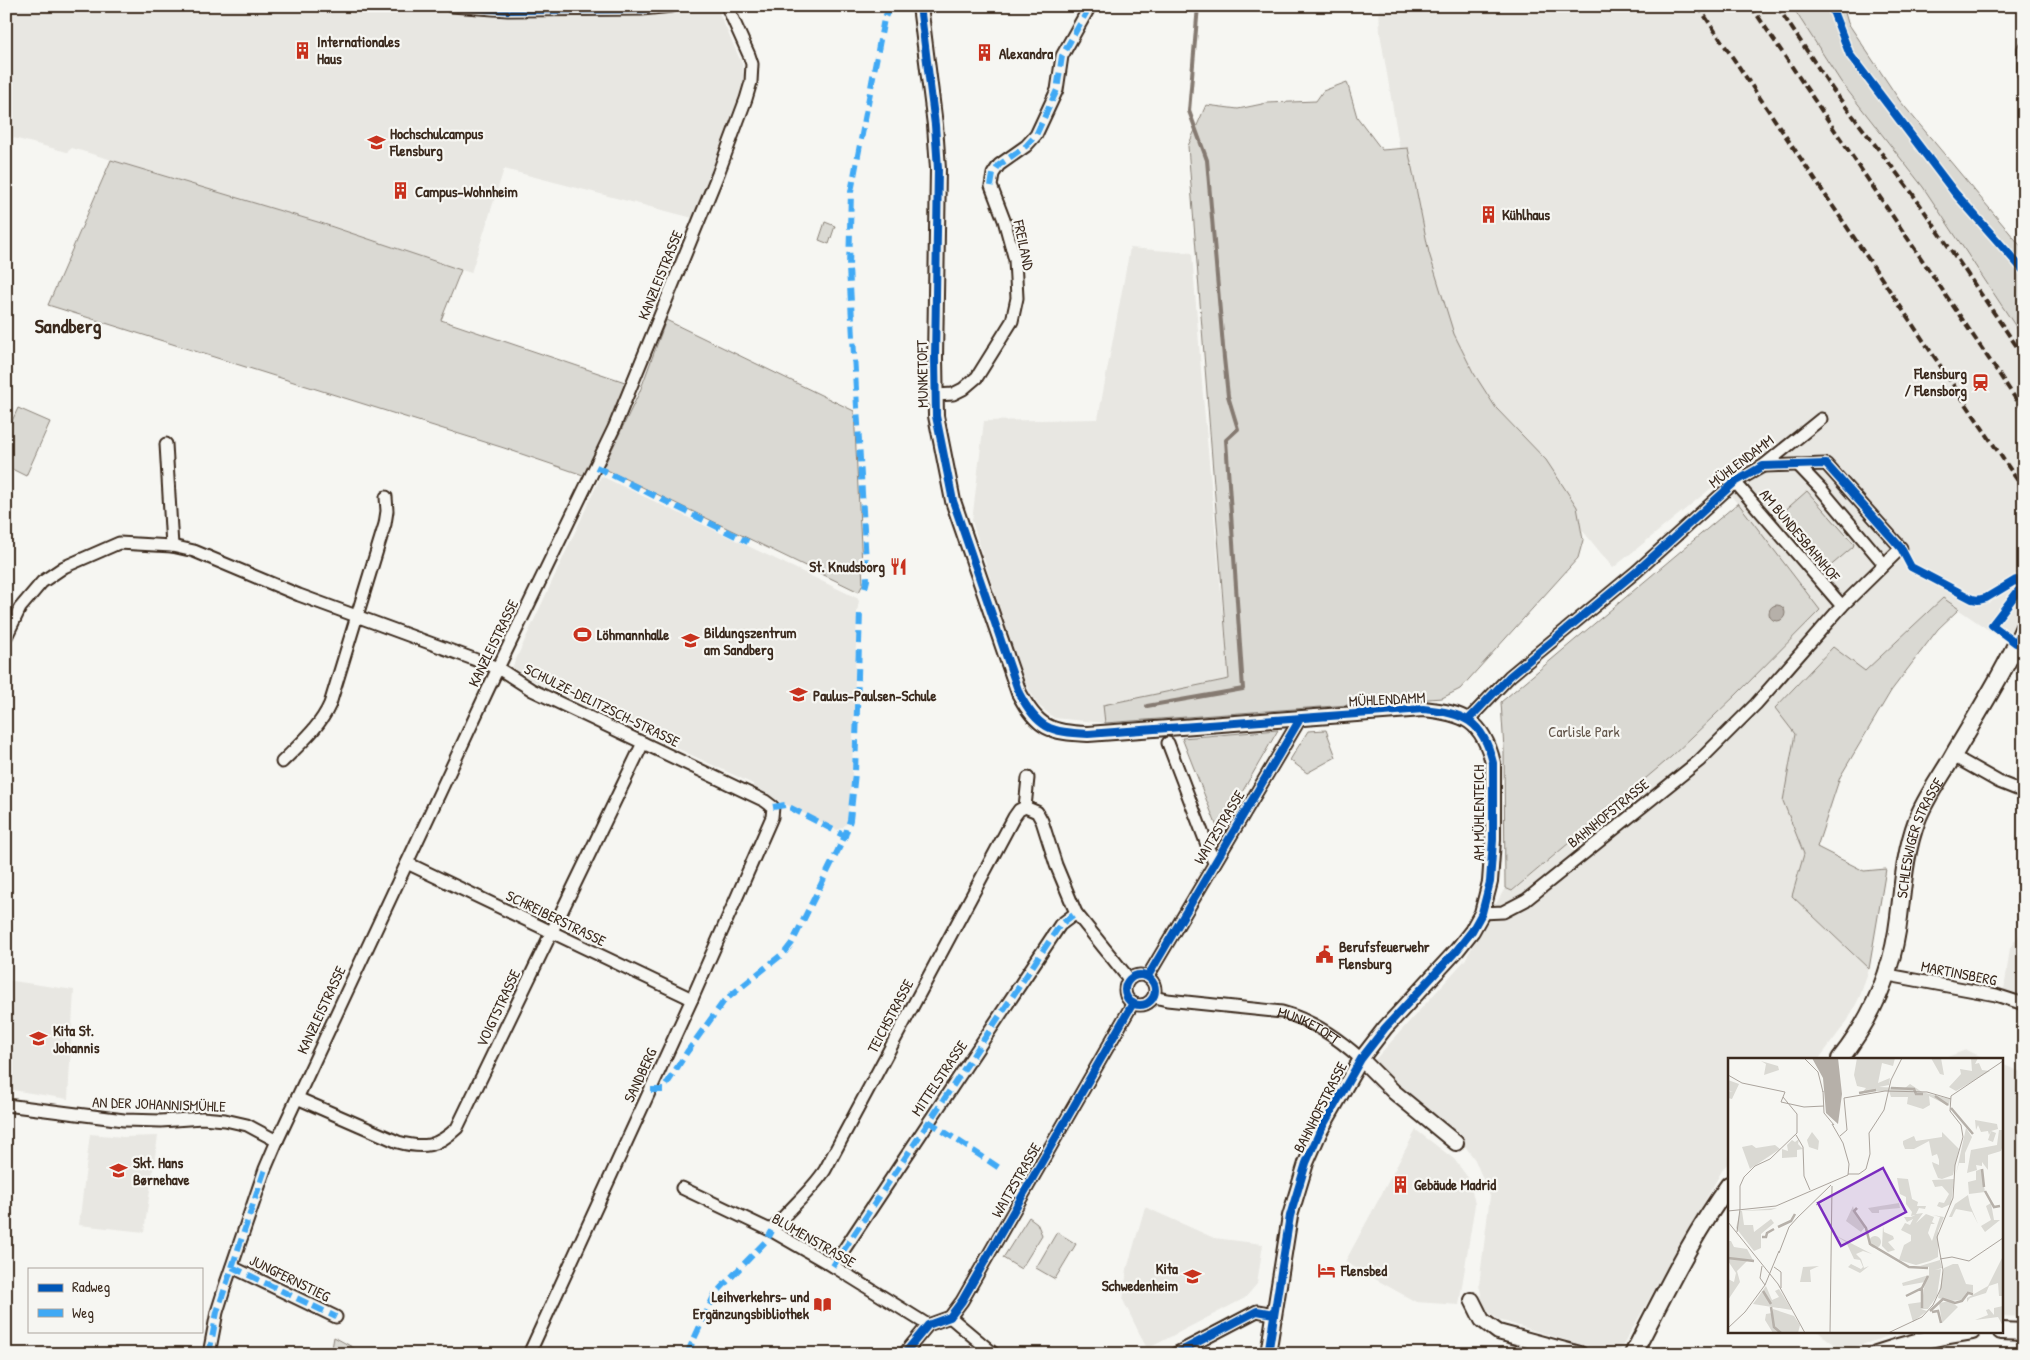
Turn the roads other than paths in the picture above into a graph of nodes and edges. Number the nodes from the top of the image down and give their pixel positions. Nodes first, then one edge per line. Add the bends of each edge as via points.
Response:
1 (451, 6) edge
2 (672, 6) edge
3 (727, 6) edge
4 (920, 6) edge
5 (1090, 6) edge
6 (2024, 48) edge
7 (2024, 74) edge
8 (936, 395) junction
9 (1821, 419) dead end
10 (166, 444) dead end
11 (1798, 465) junction
12 (1763, 466) junction
13 (1735, 482) junction
14 (386, 497) dead end
15 (172, 546) junction
16 (1901, 548) joint
17 (1884, 564) junction
18 (1842, 606) junction
19 (357, 616) junction
20 (2024, 627) edge
21 (6, 637) edge
22 (498, 668) junction
23 (1300, 719) junction
24 (1468, 720) junction
25 (1039, 723) joint
26 (643, 743) junction
27 (1168, 744) dead end
28 (1953, 756) junction
29 (282, 762) dead end
30 (1028, 778) dead end
31 (2024, 792) edge
32 (773, 807) joint
33 (1026, 807) junction
34 (407, 863) junction
35 (1214, 863) junction
36 (1076, 913) junction
37 (1482, 913) junction
38 (550, 932) junction
39 (1888, 975) junction
40 (1148, 976) junction
41 (1129, 979) junction
42 (1154, 997) junction
43 (692, 999) junction
44 (1133, 1003) junction
45 (2024, 1004) edge
46 (1841, 1058) edge
47 (1361, 1059) junction
48 (297, 1098) junction
49 (6, 1105) edge
50 (277, 1141) junction
51 (1456, 1143) dead end
52 (1728, 1186) edge
53 (682, 1188) dead end
54 (772, 1231) junction
55 (232, 1266) junction
56 (833, 1266) junction
57 (1472, 1300) dead end
58 (1274, 1314) junction
59 (950, 1316) junction
60 (336, 1317) dead end
61 (928, 1325) junction
62 (2002, 1331) edge
63 (1966, 1332) edge
64 (2024, 1332) edge
65 (209, 1354) edge
66 (529, 1354) edge
67 (904, 1354) edge
68 (994, 1354) edge
69 (1175, 1354) edge
70 (1268, 1354) edge
71 (1580, 1354) edge
72 (1633, 1354) edge
73 (1876, 1354) edge

1 - 2 street via 508,10
3 - 22 street, KANZLEISTRASSE via 752,64 746,99 614,428
4 - 8 street, MUNKETOFT via 938,169
5 - 8 street, FREILAND via 1062,56 1057,90 1036,135 999,165 990,186 1015,260 1017,298 1012,321 977,377 953,394
6 - 7 street
8 - 25 street, MUNKETOFT via 936,416 954,501 1019,693
9 - 12 street, MÜHLENDAMM
10 - 15 street
11 - 12 street, AM BUNDESBAHNHOF
11 - 16 street, AM BUNDESBAHNHOF via 1826,464
11 - 17 street
12 - 13 street, MÜHLENDAMM
13 - 18 street, AM BUNDESBAHNHOF
13 - 24 street, MÜHLENDAMM via 1636,571 1510,676
14 - 19 street via 385,524
15 - 19 street, SCHULZE-DELITZSCH-STRASSE via 194,551
15 - 21 street, SCHULZE-DELITZSCH-STRASSE via 118,543 64,567 42,582 20,608
16 - 17 street, BAHNHOFSTRASSE
17 - 18 street, BAHNHOFSTRASSE
18 - 37 street, BAHNHOFSTRASSE via 1756,704 1698,761 1526,900 1503,912
19 - 22 street, SCHULZE-DELITZSCH-STRASSE
19 - 29 street via 325,716
20 - 28 main road, SCHLESWIGER STRASSE
22 - 26 street, SCHULZE-DELITZSCH-STRASSE via 532,690
22 - 34 street, KANZLEISTRASSE
23 - 24 street, MÜHLENDAMM via 1422,709 1447,711
23 - 25 street, MÜHLENDAMM via 1088,734 1055,731
23 - 35 street, WAITZSTRASSE
24 - 37 street, AM MÜHLENTEICH via 1486,741 1493,763 1494,840 1490,882
26 - 32 street, SCHULZE-DELITZSCH-STRASSE
26 - 38 street, VOIGTSTRASSE
27 - 35 street, WAITZSTRASSE
28 - 31 street
28 - 39 main road, SCHLESWIGER STRASSE via 1917,818 1909,844
30 - 33 street
32 - 43 street, SANDBERG via 772,817
33 - 36 street via 1037,812 1042,821
33 - 54 street, TEICHSTRASSE via 1014,817 825,1170
34 - 38 street, SCHREIBERSTRASSE
34 - 48 street, KANZLEISTRASSE
35 - 40 street, WAITZSTRASSE
36 - 41 street
36 - 56 street, MITTELSTRASSE via 1060,924
37 - 47 street, BAHNHOFSTRASSE via 1457,950
38 - 43 street, SCHREIBERSTRASSE
38 - 48 street, VOIGTSTRASSE via 463,1118 457,1128 439,1143 413,1146 398,1142
39 - 45 street, MARTINSBERG
39 - 46 main road, SCHLESWIGER STRASSE via 1860,1030
40 - 41 street via 1137,975
40 - 42 street via 1156,988
41 - 44 street via 1125,987
42 - 44 street via 1143,1005
42 - 47 street, MUNKETOFT via 1297,1016 1322,1028
43 - 66 street, SANDBERG
44 - 59 street, WAITZSTRASSE via 962,1301
47 - 51 street, MUNKETOFT via 1394,1092
47 - 58 street, BAHNHOFSTRASSE via 1320,1130 1301,1179 1290,1216
48 - 50 street, KANZLEISTRASSE
49 - 50 street, AN DER JOHANNISMÜHLE via 124,1120 225,1120 247,1125
50 - 55 street, KANZLEISTRASSE
52 - 72 main road via 1696,1236
53 - 54 street, BLUMENSTRASSE
54 - 56 street, BLUMENSTRASSE
55 - 60 street, JUNGFERNSTIEG
55 - 65 street, KANZLEISTRASSE via 217,1312
56 - 61 street, BLUMENSTRASSE
57 - 71 street via 1482,1320 1498,1332
58 - 69 street via 1257,1311
58 - 70 street, BAHNHOFSTRASSE
59 - 61 street
59 - 68 street
61 - 67 street
62 - 64 main road
63 - 73 main road via 1901,1345

